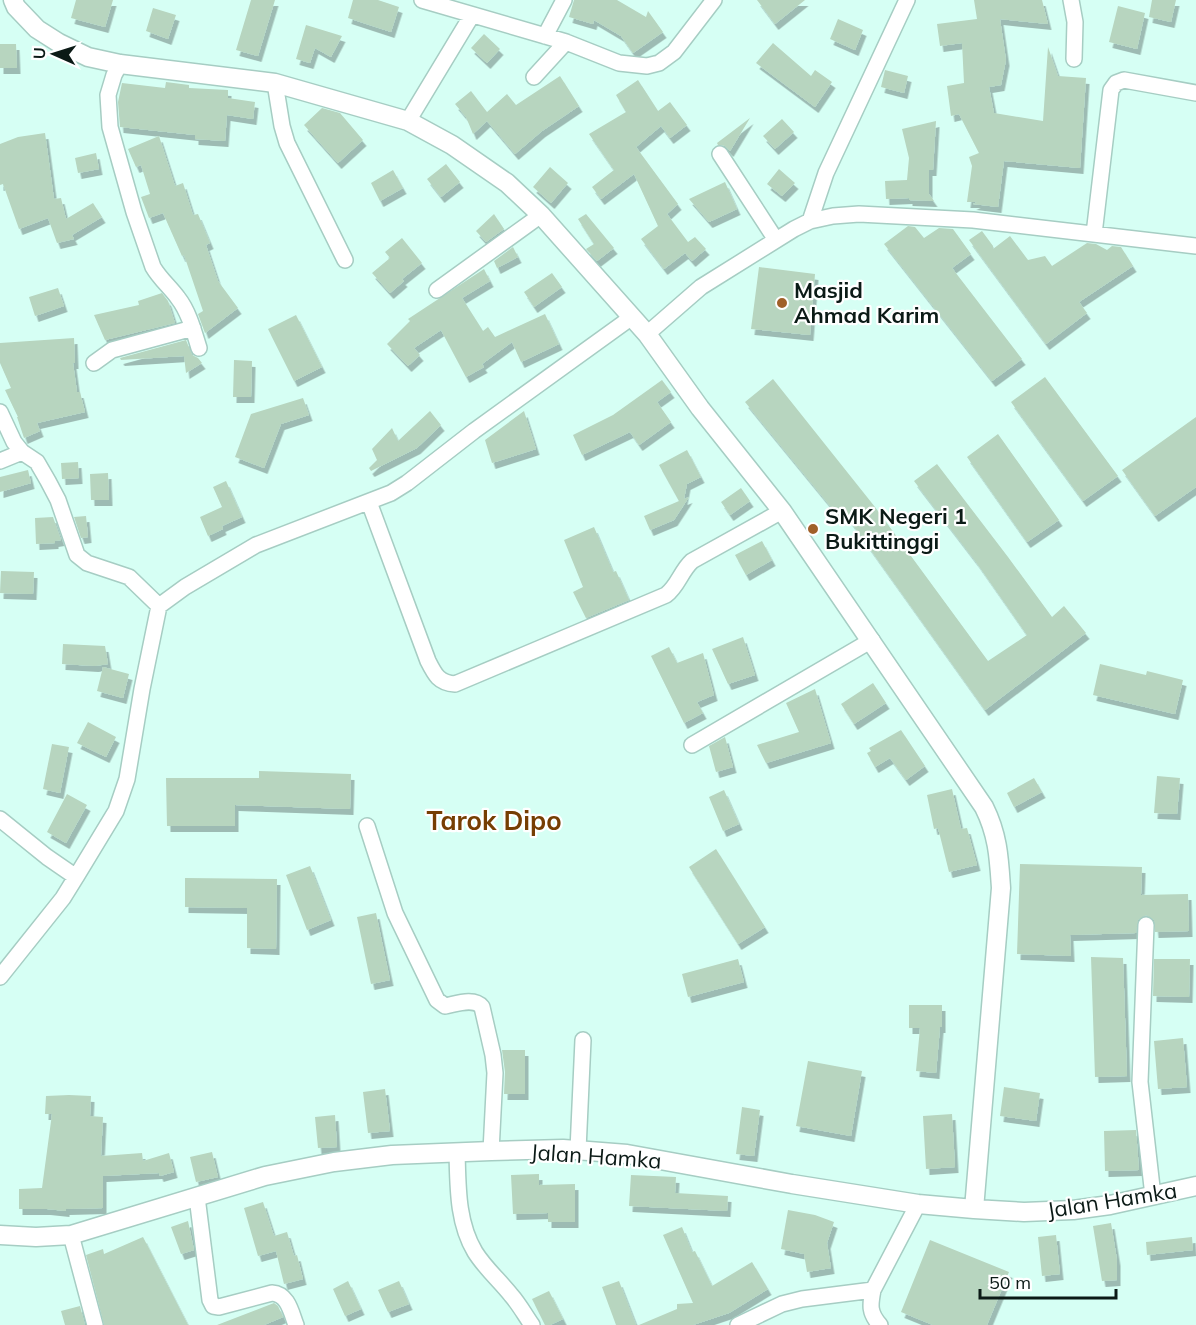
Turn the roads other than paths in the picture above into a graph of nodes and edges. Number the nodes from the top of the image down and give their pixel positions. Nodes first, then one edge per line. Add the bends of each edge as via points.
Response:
1 (13, 0) edge
2 (423, 0) edge
3 (564, 0) edge
4 (714, 0) edge
5 (907, 0) edge
6 (1071, 0) edge
7 (472, 15) junction
8 (545, 36) junction
9 (566, 42) junction
10 (1074, 59) dead end
11 (120, 64) junction
12 (534, 77) dead end
13 (275, 83) junction
14 (1196, 93) edge
15 (408, 122) junction
16 (720, 154) dead end
17 (541, 214) junction
18 (810, 221) junction
19 (1094, 234) junction
20 (776, 240) junction
21 (1196, 246) edge
22 (345, 260) dead end
23 (437, 290) dead end
24 (632, 317) junction
25 (193, 328) junction
26 (647, 334) junction
27 (199, 348) dead end
28 (94, 363) dead end
29 (0, 412) edge
30 (22, 452) junction
31 (0, 460) edge
32 (369, 502) junction
33 (782, 511) junction
34 (159, 606) junction
35 (872, 640) junction
36 (692, 745) dead end
37 (0, 819) edge
38 (367, 826) dead end
39 (76, 877) junction
40 (1146, 925) dead end
41 (0, 977) edge
42 (583, 1040) dead end
43 (492, 1150) junction
44 (578, 1150) junction
45 (457, 1152) junction
46 (1196, 1186) edge
47 (1153, 1196) junction
48 (197, 1197) junction
49 (918, 1204) junction
50 (974, 1209) junction
51 (0, 1235) edge
52 (71, 1235) junction
53 (873, 1290) junction
54 (95, 1325) edge
55 (296, 1325) edge
56 (532, 1325) edge
57 (738, 1325) edge
58 (880, 1325) edge

1 - 11 street via 36,29 59,43 88,57
2 - 7 street
3 - 8 street
4 - 9 street via 674,52 658,63 619,63
5 - 18 street via 826,174
6 - 10 street
7 - 8 street
7 - 15 street
8 - 9 street
9 - 12 street
11 - 13 street
11 - 25 street via 108,95 114,145 153,267 180,300
13 - 15 street
13 - 22 street via 287,142
14 - 19 street via 1125,80 1116,82 1111,90
15 - 17 street via 485,167
16 - 20 street
17 - 23 street
17 - 24 street
18 - 19 street via 859,214 973,220
18 - 20 street
19 - 21 street
20 - 26 street via 700,287
24 - 26 street
24 - 32 street via 407,483
25 - 27 street
25 - 28 street via 112,350
26 - 33 street
29 - 30 street
30 - 31 street
30 - 34 street via 37,462 58,500 77,555 87,563 129,577
32 - 33 street via 428,661 435,676 445,684 455,684 666,595 692,561
32 - 34 street via 256,545
33 - 35 street
34 - 39 street via 128,778 116,811
35 - 36 street
35 - 50 street via 984,807 998,849 1000,899
37 - 39 street
38 - 43 street via 395,913 437,1000 445,1006 474,1002 482,1007 495,1073
39 - 41 street
40 - 47 street via 1140,1082
42 - 44 street
43 - 44 street, Jalan Hamka
43 - 45 street, Jalan Hamka
44 - 49 street, Jalan Hamka via 627,1154
45 - 48 street, Jalan Hamka via 334,1162 265,1176
45 - 56 street via 458,1200 464,1228 487,1269 511,1294
46 - 47 street, Jalan Hamka
47 - 50 street, Jalan Hamka via 1073,1210
48 - 52 street, Jalan Hamka
48 - 55 street via 213,1306 280,1294
49 - 50 street, Jalan Hamka
49 - 53 street
51 - 52 street, Jalan Hamka
52 - 54 street
53 - 57 street via 802,1299
53 - 58 street via 870,1306

